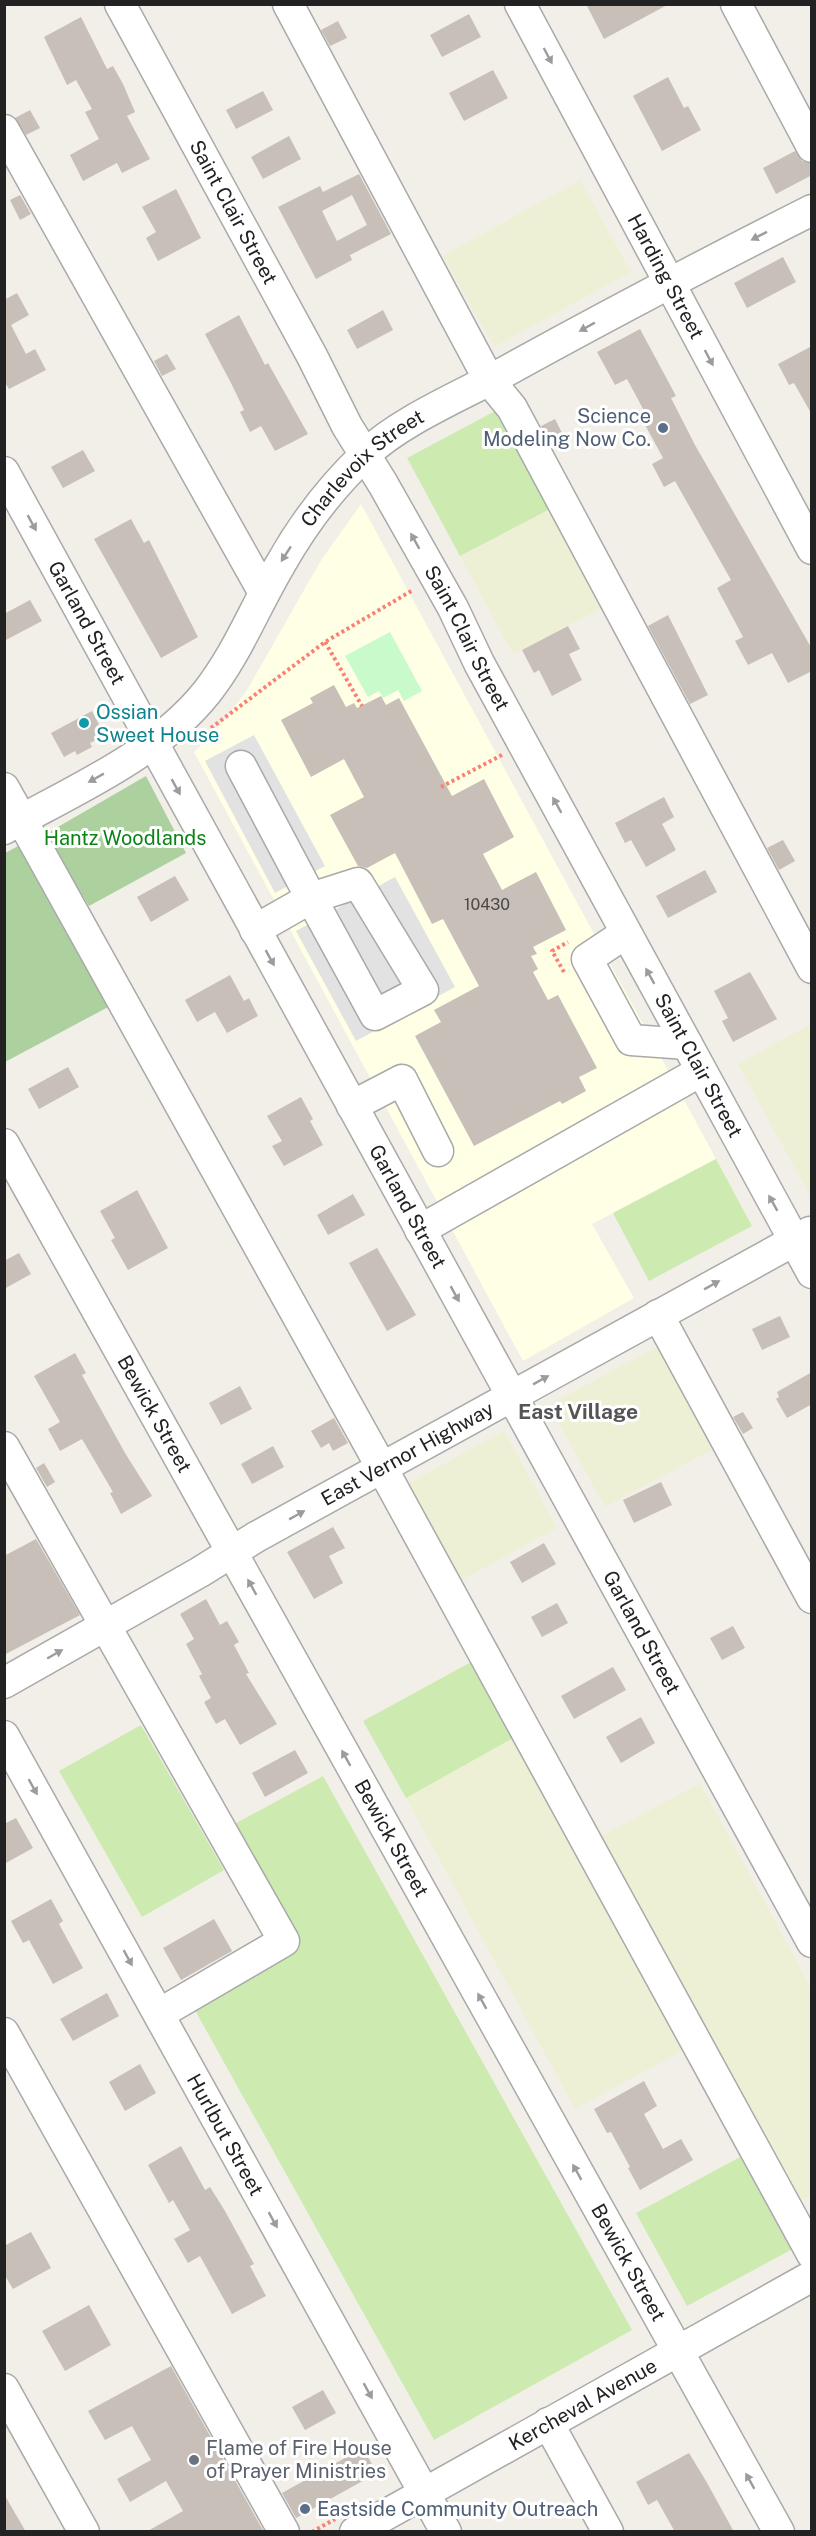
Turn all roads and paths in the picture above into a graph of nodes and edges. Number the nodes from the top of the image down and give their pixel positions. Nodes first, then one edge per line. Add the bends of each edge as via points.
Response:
1 (120, 4) edge
2 (288, 4) edge
3 (520, 4) edge
4 (736, 4) edge
5 (4, 130) edge
6 (812, 147) edge
7 (812, 210) edge
8 (669, 282) junction
9 (489, 380) junction
10 (365, 455) junction
11 (4, 472) edge
12 (812, 549) edge
13 (413, 590) dead end
14 (264, 593) junction
15 (325, 642) junction
16 (362, 705) dead end
17 (210, 728) dead end
18 (152, 743) junction
19 (503, 754) dead end
20 (241, 766) dead end
21 (441, 787) dead end
22 (4, 788) edge
23 (13, 825) edge
24 (255, 930) junction
25 (627, 933) junction
26 (812, 968) edge
27 (687, 1044) junction
28 (701, 1071) junction
29 (352, 1106) junction
30 (4, 1144) edge
31 (438, 1151) dead end
32 (420, 1230) junction
33 (803, 1236) edge
34 (812, 1273) edge
35 (658, 1315) junction
36 (511, 1396) junction
37 (4, 1447) edge
38 (382, 1468) junction
39 (232, 1552) junction
40 (812, 1598) edge
41 (105, 1627) junction
42 (4, 1683) edge
43 (4, 1736) edge
44 (812, 1941) edge
45 (159, 2014) junction
46 (4, 2033) edge
47 (812, 2254) edge
48 (812, 2276) edge
49 (677, 2351) junction
50 (4, 2389) edge
51 (548, 2423) junction
52 (424, 2493) junction
53 (84, 2532) edge
54 (284, 2532) edge
55 (355, 2532) edge
56 (446, 2532) edge
57 (609, 2532) edge
58 (778, 2532) edge

1 - 10 street, Saint Clair Street
2 - 9 street
3 -> 8 street, Harding Street
4 - 6 street
5 - 14 street
7 -> 8 street, Charlevoix Street
8 -> 9 street, Charlevoix Street
8 -> 12 street, Harding Street
9 - 10 street, Charlevoix Street via 383,438
9 - 26 street via 512,408
10 -> 14 street, Charlevoix Street via 306,523
25 -> 10 street, Saint Clair Street via 479,663 453,608
11 -> 18 street, Garland Street
13 - 15 path
14 - 18 street, Charlevoix Street via 208,692 173,729
15 - 16 path
15 - 17 path
18 -> 23 street, Charlevoix Street
18 -> 24 street, Garland Street
19 - 21 path
20 - 24 street via 311,898
22 - 23 street
23 - 38 street
24 -> 29 street, Garland Street
27 -> 25 street, Saint Clair Street
25 - 27 street via 587,958 631,1041
27 - 28 street, Saint Clair Street
28 - 32 street
33 -> 28 street, Saint Clair Street
29 - 31 street via 402,1080
29 - 32 street, Garland Street
30 - 39 street, Bewick Street
32 -> 36 street, Garland Street
33 - 34 street, Saint Clair Street
35 -> 33 street, East Vernor Highway
36 -> 35 street, East Vernor Highway
35 - 40 street
36 - 38 street, East Vernor Highway
36 - 44 street, Garland Street
37 - 41 street
39 -> 38 street, East Vernor Highway
38 - 47 street
39 - 41 street, East Vernor Highway
49 -> 39 street, Bewick Street
42 -> 41 street, East Vernor Highway
41 - 45 street via 284,1941
43 -> 45 street, Hurlbut Street
45 -> 52 street, Hurlbut Street
46 - 54 street
48 - 49 street, Kercheval Avenue
49 - 51 street, Kercheval Avenue
58 -> 49 street, Bewick Street
50 - 53 street
51 - 52 street, Kercheval Avenue
51 - 57 street
52 - 55 street, Kercheval Avenue
52 - 56 street, Hurlbut Street

